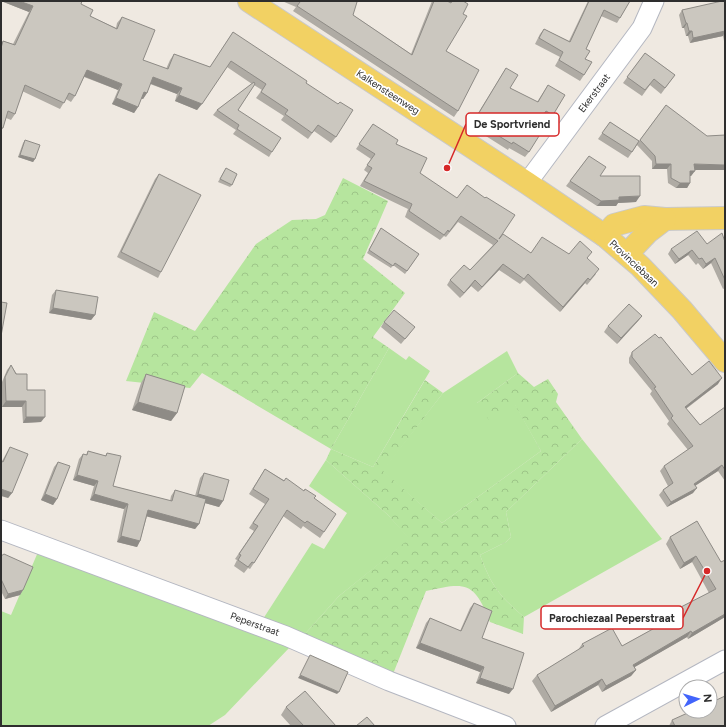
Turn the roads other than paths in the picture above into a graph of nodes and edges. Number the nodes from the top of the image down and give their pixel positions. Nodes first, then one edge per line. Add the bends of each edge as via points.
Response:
1 (249, 1) edge
2 (654, 1) edge
3 (527, 183) junction
4 (725, 218) edge
5 (665, 219) junction
6 (605, 236) junction
7 (627, 254) junction
8 (725, 361) edge
9 (1, 530) edge
10 (725, 660) edge
11 (506, 726) edge
12 (605, 726) edge

1 - 3 main road, Kalkensteenweg
2 - 3 street, Ekerstraat via 642,28
3 - 6 main road, Provinciebaan
4 - 5 main road
5 - 6 main road via 644,217 614,224
5 - 7 main road
6 - 7 main road, Provinciebaan
7 - 8 main road, Provinciebaan via 682,310
9 - 11 street, Peperstraat via 286,636 389,681
10 - 12 street

